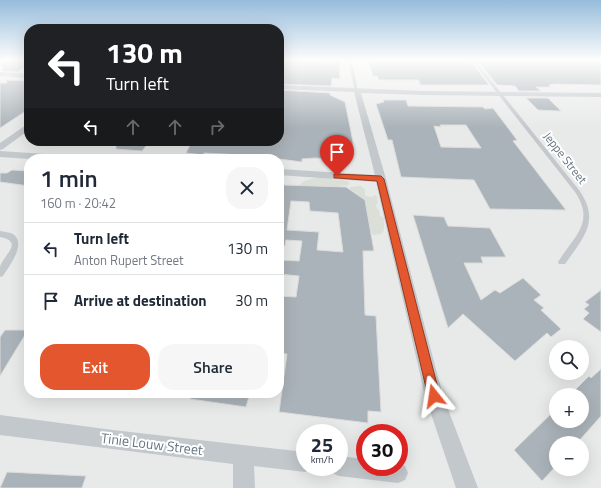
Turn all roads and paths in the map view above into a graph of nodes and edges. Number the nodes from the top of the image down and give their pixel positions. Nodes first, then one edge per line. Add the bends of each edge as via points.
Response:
1 (355, 83) edge
2 (492, 83) edge
3 (284, 87) edge
4 (357, 91) junction
5 (500, 93) junction
6 (601, 95) edge
7 (24, 130) edge
8 (0, 147) edge
9 (0, 154) edge
10 (24, 156) edge
11 (284, 172) edge
12 (381, 179) junction
13 (0, 234) edge
14 (562, 262) dead end
15 (0, 274) edge
16 (0, 425) edge
17 (243, 454) junction
18 (296, 461) edge
19 (244, 488) edge
20 (467, 488) edge

1 - 4 lane
2 - 5 lane, Jeppe Street
3 - 4 street
4 - 5 street
4 - 12 street
5 - 6 street
5 - 14 lane, Jeppe Street via 586,206 588,218 584,231
7 - 8 street
9 - 10 street
11 - 12 street
12 - 20 street via 434,396
13 - 15 lane via 10,236 15,242 15,250
16 - 17 street, Tinie Louw Street
17 - 18 street, Tinie Louw Street
17 - 19 street

